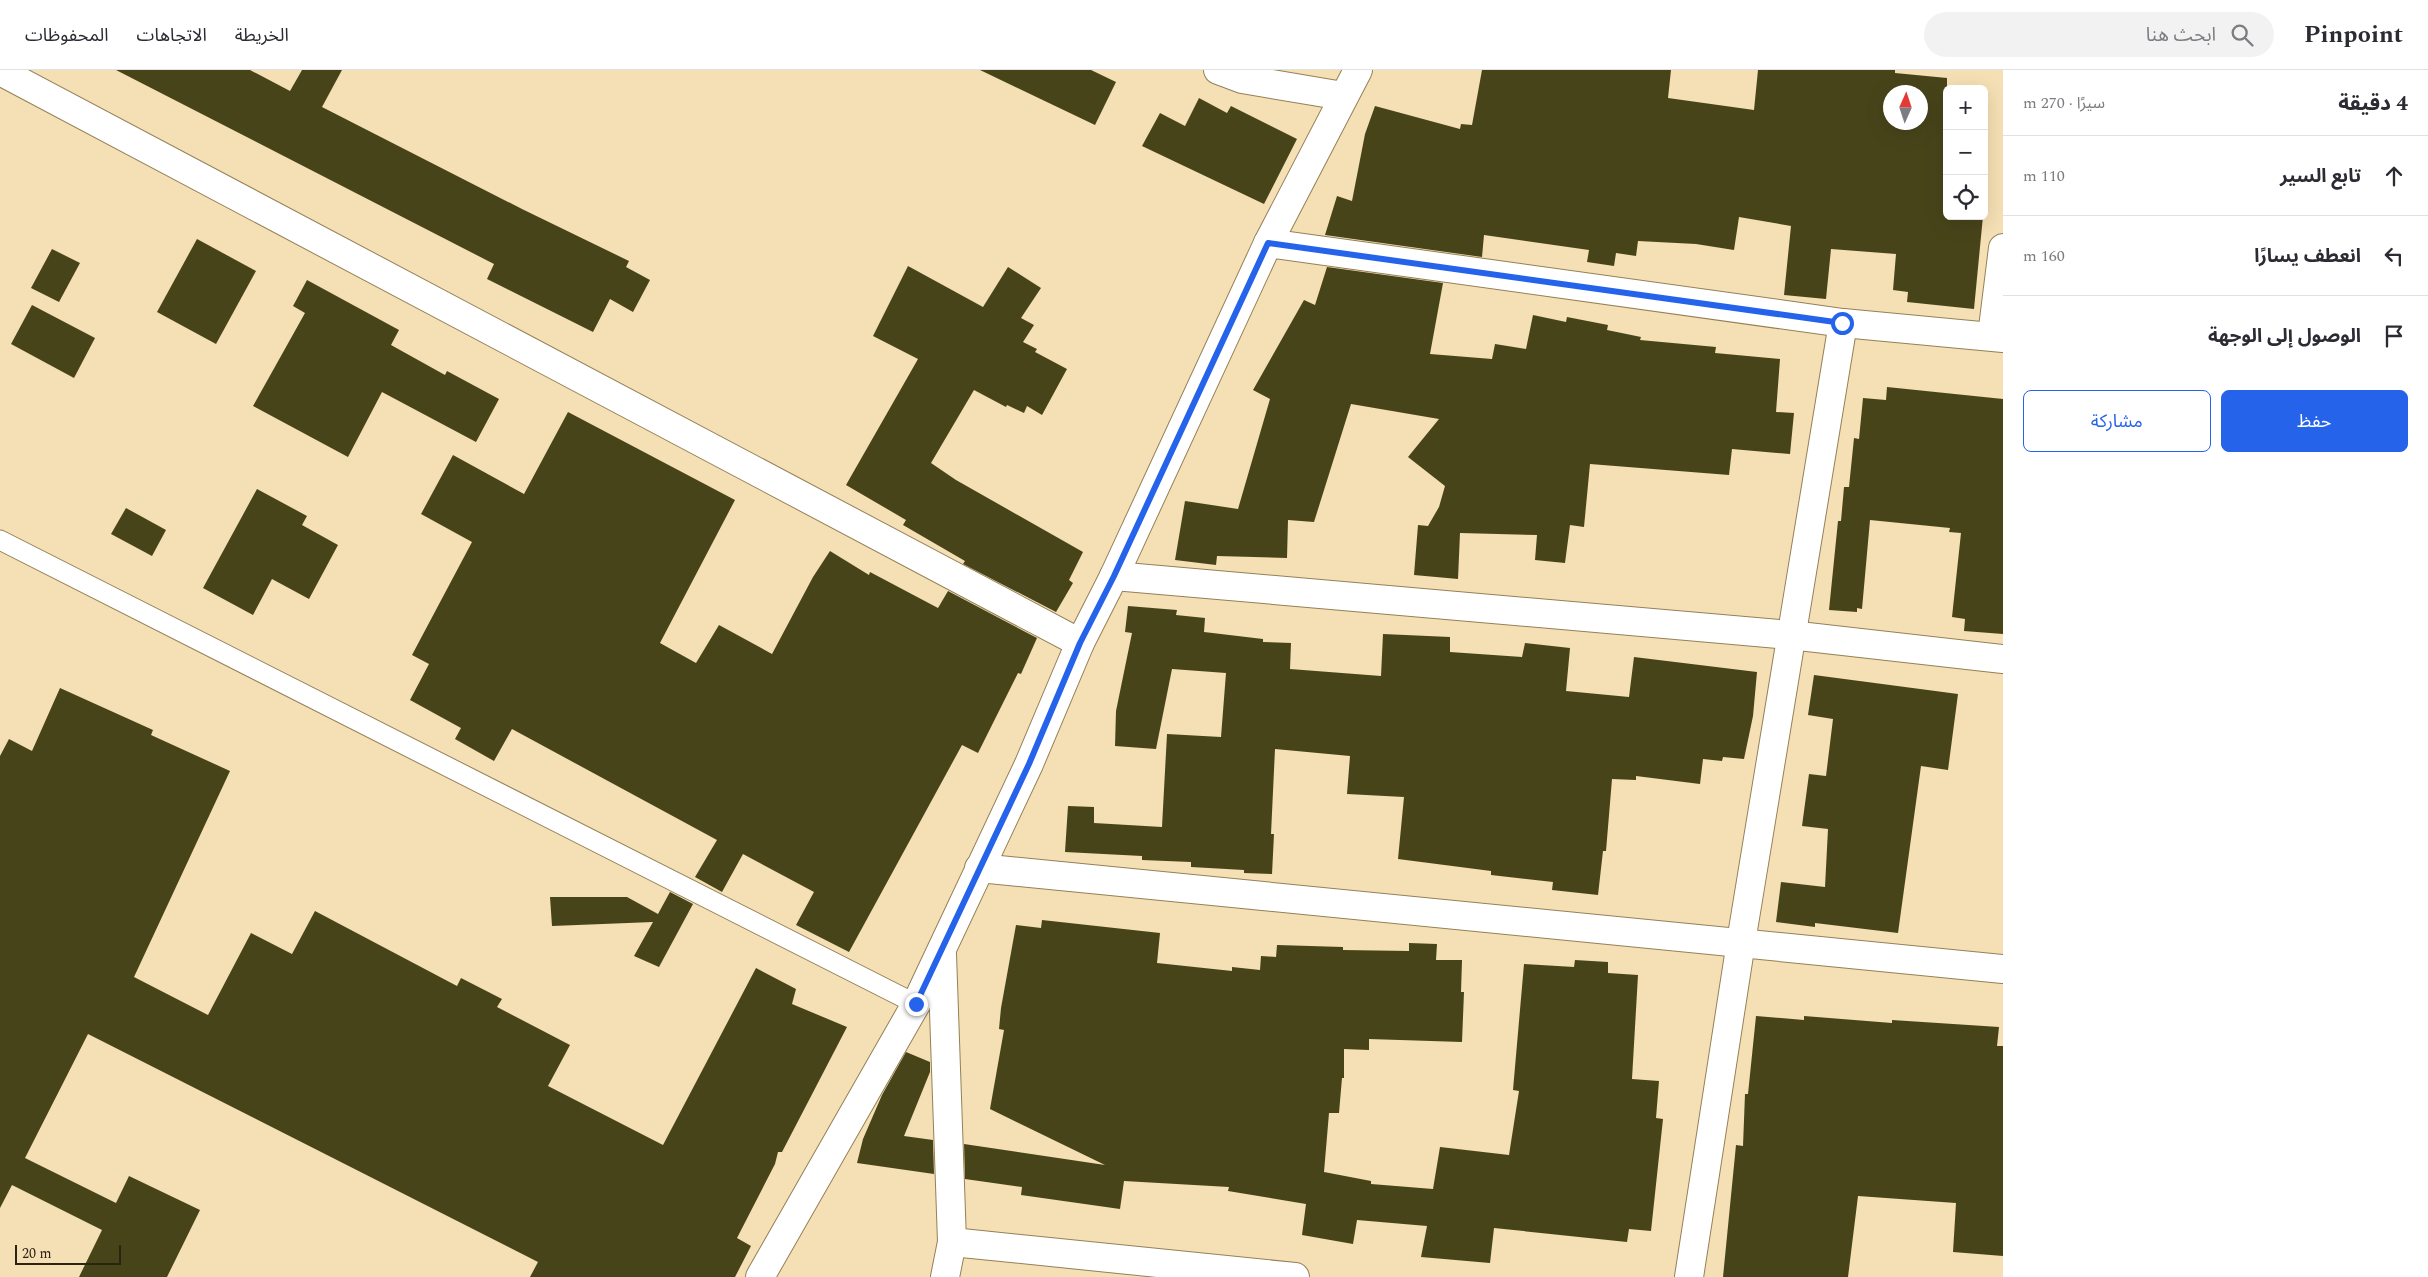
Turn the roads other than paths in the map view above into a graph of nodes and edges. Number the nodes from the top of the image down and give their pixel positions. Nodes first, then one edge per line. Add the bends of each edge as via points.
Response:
1 (1218, 70) edge
2 (1358, 70) edge
3 (0, 71) edge
4 (1343, 96) junction
5 (1268, 243) junction
6 (2003, 248) edge
7 (1842, 323) junction
8 (1997, 337) edge
9 (0, 540) edge
10 (1114, 576) junction
11 (1790, 635) junction
12 (1080, 643) junction
13 (2003, 659) edge
14 (979, 868) junction
15 (1741, 942) junction
16 (942, 949) junction
17 (2003, 969) edge
18 (916, 1004) junction
19 (952, 1242) junction
20 (760, 1277) edge
21 (945, 1277) edge
22 (1294, 1277) edge
23 (1689, 1277) edge

1 - 4 street via 1242,79
2 - 4 street
3 - 12 street
4 - 5 street
5 - 7 street
5 - 10 street
6 - 8 street
7 - 8 street
7 - 11 street
9 - 18 lane
10 - 11 street
10 - 12 street
11 - 13 street
11 - 15 street
12 - 14 street via 1029,764
14 - 15 street
14 - 16 street
15 - 17 street
15 - 23 street
16 - 18 street
16 - 19 street
18 - 20 street
19 - 21 street
19 - 22 street

